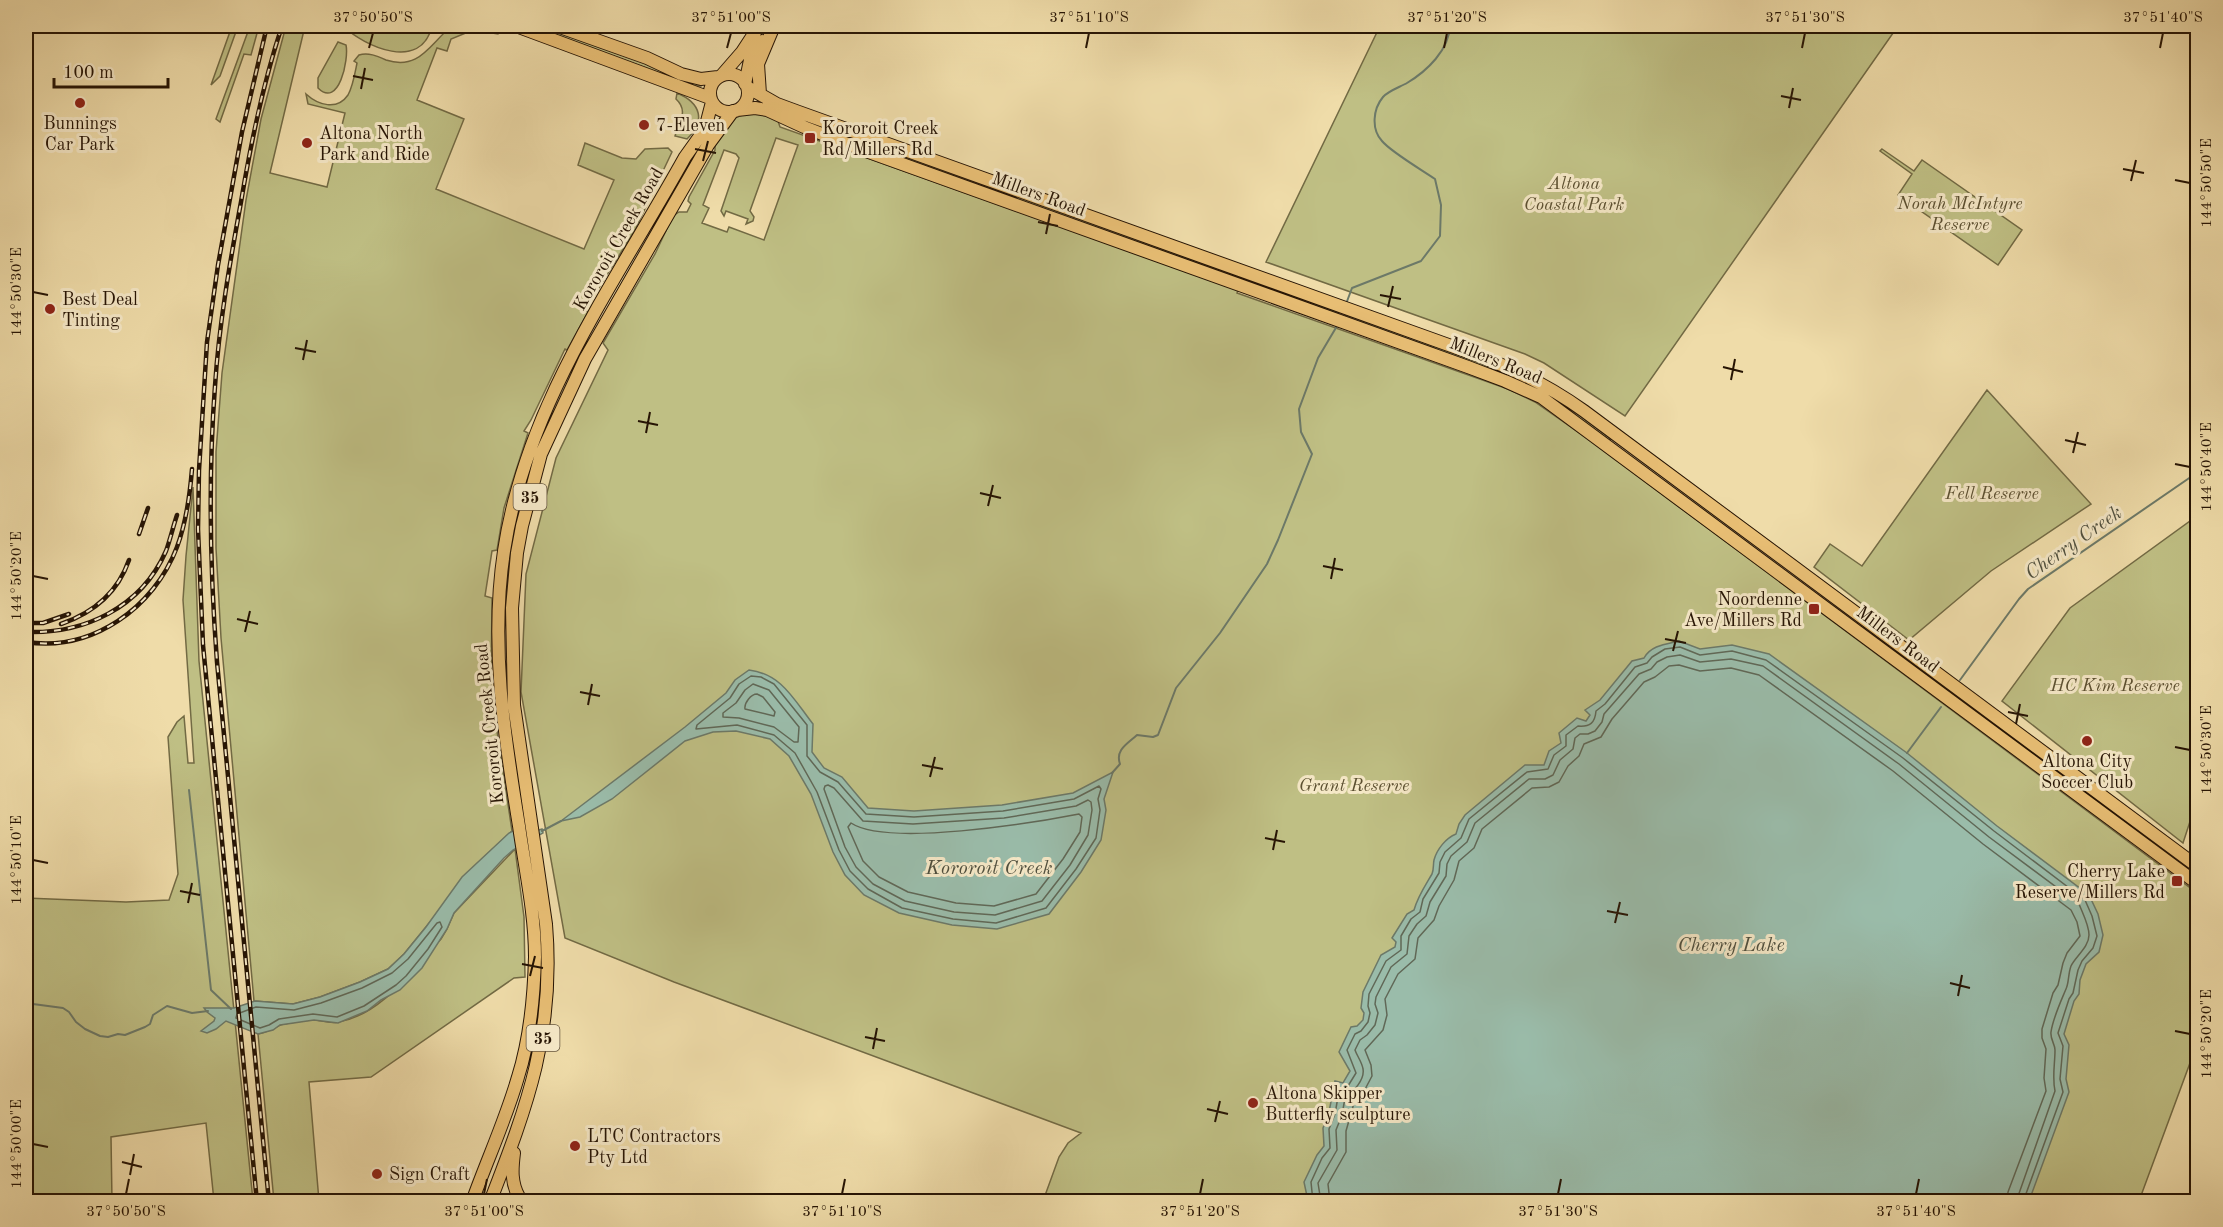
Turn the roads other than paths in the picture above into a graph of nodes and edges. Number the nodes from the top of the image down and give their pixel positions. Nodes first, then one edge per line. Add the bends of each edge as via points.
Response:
1 (516, 26) edge
2 (557, 26) edge
3 (759, 26) edge
4 (774, 26) edge
5 (720, 76) junction
6 (746, 85) junction
7 (760, 94) junction
8 (711, 100) junction
9 (735, 111) junction
10 (1625, 441) junction
11 (1617, 453) junction
12 (2198, 867) edge
13 (532, 869) junction
14 (2198, 884) edge
15 (520, 1122) junction
16 (519, 1197) dead end
17 (472, 1202) edge
18 (490, 1202) edge

1 - 8 main road
2 - 5 main road via 681,74 701,79
3 - 5 main road, 35
4 - 6 main road, 35 via 752,55
4 - 7 main road via 758,64
5 - 6 main road via 735,75
5 - 8 main road, 35 via 711,86
6 - 7 main road, Millers Road
6 - 9 main road, 35 via 747,98
7 - 10 main road, Millers Road via 796,111 1530,377 1555,390
8 - 9 main road via 720,110
8 - 13 main road, Kororoit Creek Road / 35 via 705,129 685,157 556,385 523,466 510,518 498,616 500,692 510,773
9 - 11 main road, Millers Road via 767,110 866,151 1505,381 1541,398
9 - 13 main road, Kororoit Creek Road / 35 via 708,145 585,359 541,454 520,535 512,608 514,705
10 - 11 main road
10 - 12 main road, Millers Road
11 - 14 main road, Millers Road
13 - 15 main road, Kororoit Creek Road / 35 via 546,924 548,987 541,1050
13 - 17 main road, Kororoit Creek Road / 35 via 535,957 530,1028 517,1083
15 - 16 main road via 512,1168
15 - 18 main road, Kororoit Creek Road / 35

